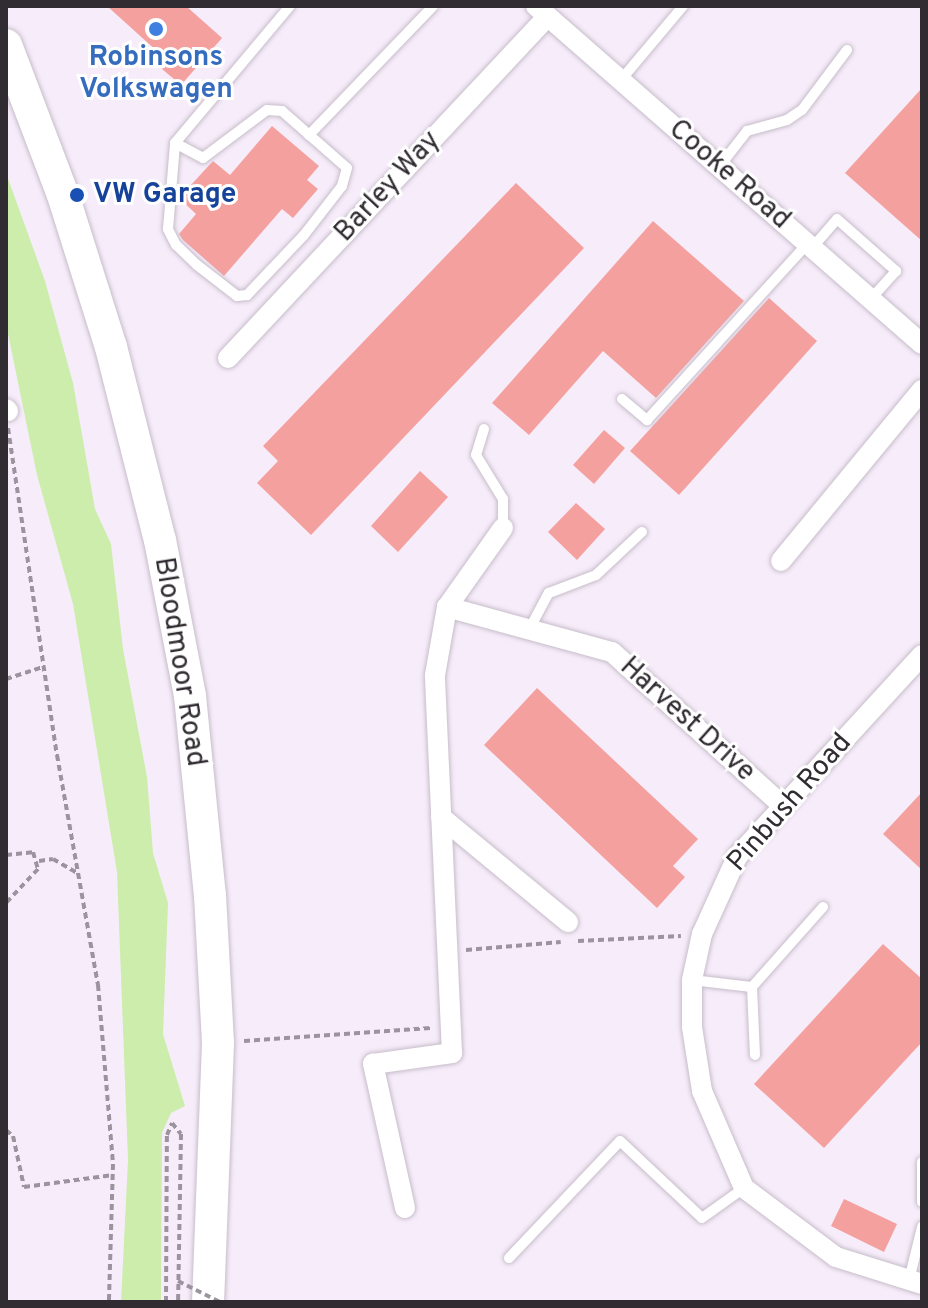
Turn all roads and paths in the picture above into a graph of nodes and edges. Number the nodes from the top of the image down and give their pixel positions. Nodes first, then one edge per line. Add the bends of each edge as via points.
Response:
1 (290, 6) edge
2 (433, 6) edge
3 (683, 6) edge
4 (542, 11) edge
5 (6, 45) edge
6 (847, 50) dead end
7 (621, 80) junction
8 (309, 135) junction
9 (175, 143) junction
10 (719, 167) junction
11 (809, 246) junction
12 (871, 299) junction
13 (922, 344) edge
14 (228, 358) dead end
15 (922, 390) edge
16 (622, 399) dead end
17 (7, 410) edge
18 (484, 429) dead end
19 (503, 528) joint
20 (642, 532) dead end
21 (781, 561) dead end
22 (447, 607) junction
23 (530, 628) junction
24 (922, 655) edge
25 (44, 667) junction
26 (6, 679) edge
27 (783, 806) junction
28 (441, 817) junction
29 (6, 855) edge
30 (38, 861) junction
31 (79, 874) junction
32 (6, 903) edge
33 (823, 907) dead end
34 (566, 932) junction
35 (702, 934) junction
36 (448, 952) junction
37 (692, 980) junction
38 (752, 987) junction
39 (451, 1027) junction
40 (218, 1043) junction
41 (755, 1055) dead end
42 (6, 1130) edge
43 (922, 1162) edge
44 (113, 1175) junction
45 (744, 1188) junction
46 (922, 1202) edge
47 (405, 1208) dead end
48 (922, 1227) edge
49 (509, 1258) dead end
50 (178, 1281) junction
51 (915, 1282) edge
52 (109, 1302) edge
53 (166, 1302) edge
54 (178, 1302) edge
55 (208, 1302) edge
56 (220, 1302) edge

1 - 9 lane
2 - 8 lane
3 - 7 lane
4 - 7 street, Cooke Road
4 - 14 street, Barley Way
5 - 40 highway, Bloodmoor Road via 111,347 160,540 190,696
6 - 10 lane via 802,110 747,131
7 - 10 street, Cooke Road
8 - 9 lane via 282,111 267,110 203,158
8 - 9 lane via 347,168 342,186 257,288 237,296 176,245 168,229
10 - 11 street, Cooke Road
11 - 12 street, Cooke Road
11 - 12 lane via 837,219 896,271
11 - 16 lane via 647,420
12 - 13 street, Cooke Road
15 - 21 street
17 - 25 path
18 - 19 lane via 476,455 503,499
19 - 22 street
20 - 23 lane via 596,575 549,593
22 - 23 street, Harvest Drive
22 - 28 street via 435,675
23 - 27 street, Harvest Drive via 612,652
24 - 27 street, Pinbush Road
25 - 26 path
25 - 31 path
27 - 35 street, Pinbush Road via 737,857
28 - 34 street
28 - 36 street
29 - 30 path via 33,852
30 - 31 path via 53,859
30 - 32 path via 32,879
31 - 44 path via 98,985
33 - 38 lane
34 - 35 path
34 - 36 path
35 - 37 street, Pinbush Road
36 - 39 street
37 - 38 lane
37 - 45 street, Pinbush Road via 694,1058 702,1091
38 - 41 lane
39 - 40 path
39 - 47 street via 452,1053 373,1064
40 - 55 highway, Bloodmoor Road
42 - 44 path via 13,1136 24,1187
43 - 46 lane
44 - 52 path
45 - 49 lane via 702,1218 620,1141
45 - 51 street, Pinbush Road via 836,1257
48 - 51 lane
50 - 53 path via 181,1134 172,1123
50 - 54 path
50 - 56 path, bridge

